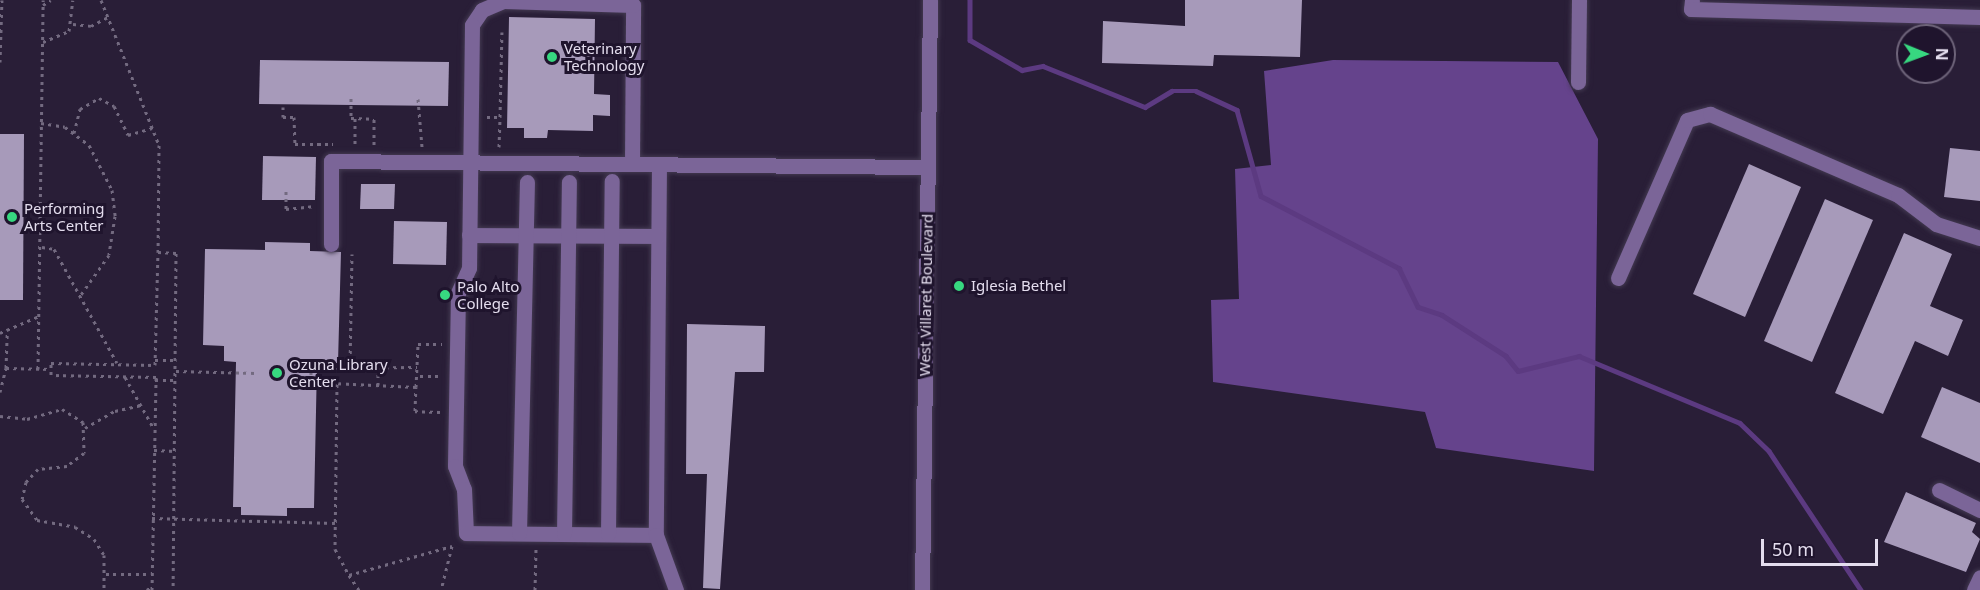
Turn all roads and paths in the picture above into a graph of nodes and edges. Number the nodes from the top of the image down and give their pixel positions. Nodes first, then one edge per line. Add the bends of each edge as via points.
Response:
1 (2, 0) edge
2 (51, 0) edge
3 (73, 0) edge
4 (102, 0) edge
5 (930, 0) edge
6 (1579, 0) edge
7 (1692, 0) edge
8 (43, 2) edge
9 (108, 16) junction
10 (1980, 17) edge
11 (73, 24) junction
12 (501, 32) dead end
13 (43, 42) junction
14 (0, 62) edge
15 (1578, 82) dead end
16 (351, 99) dead end
17 (418, 99) dead end
18 (283, 107) dead end
19 (500, 117) junction
20 (355, 118) junction
21 (41, 123) junction
22 (486, 124) dead end
23 (152, 128) junction
24 (74, 132) junction
25 (355, 145) junction
26 (374, 145) junction
27 (499, 147) dead end
28 (375, 161) junction
29 (422, 161) junction
30 (471, 161) junction
31 (632, 164) junction
32 (659, 164) junction
33 (928, 167) junction
34 (612, 181) dead end
35 (527, 182) dead end
36 (569, 182) dead end
37 (286, 191) dead end
38 (323, 200) dead end
39 (469, 235) junction
40 (526, 236) junction
41 (568, 236) junction
42 (611, 236) junction
43 (658, 236) junction
44 (1980, 238) edge
45 (331, 244) dead end
46 (42, 247) junction
47 (158, 252) junction
48 (352, 254) dead end
49 (1618, 278) dead end
50 (80, 296) junction
51 (39, 316) junction
52 (7, 330) junction
53 (0, 333) edge
54 (442, 344) dead end
55 (155, 360) junction
56 (176, 360) junction
57 (118, 364) junction
58 (378, 367) junction
59 (417, 367) junction
60 (6, 368) junction
61 (350, 368) junction
62 (38, 369) junction
63 (51, 369) junction
64 (176, 371) junction
65 (258, 373) dead end
66 (420, 376) junction
67 (441, 376) dead end
68 (125, 377) junction
69 (155, 380) junction
70 (176, 380) junction
71 (337, 384) junction
72 (378, 385) junction
73 (416, 387) junction
74 (0, 392) edge
75 (141, 405) junction
76 (441, 412) dead end
77 (0, 416) edge
78 (85, 428) junction
79 (154, 429) junction
80 (154, 450) junction
81 (175, 451) junction
82 (1939, 490) dead end
83 (1980, 510) edge
84 (152, 518) junction
85 (173, 518) junction
86 (335, 523) junction
87 (519, 533) junction
88 (564, 534) junction
89 (608, 534) junction
90 (656, 535) junction
91 (536, 547) dead end
92 (105, 574) junction
93 (152, 574) junction
94 (349, 575) junction
95 (1980, 577) edge
96 (152, 588) edge
97 (104, 590) edge
98 (147, 590) edge
99 (173, 590) edge
100 (359, 590) edge
101 (441, 590) edge
102 (535, 590) edge
103 (675, 590) edge
104 (922, 590) edge
105 (1974, 590) edge

1 - 14 path
2 - 8 path
3 - 11 path
4 - 9 path
5 - 33 street, West Villaret Boulevard
6 - 15 street
7 - 10 street via 1691,9
8 - 13 path
9 - 11 path via 92,26
9 - 23 path
11 - 13 path via 59,39
12 - 19 path
13 - 21 path
16 - 20 path via 351,118
17 - 29 path
18 - 25 path via 283,117 294,117 295,144
19 - 22 path via 487,117
19 - 27 path
20 - 25 path
20 - 26 path via 374,118
21 - 24 path
21 - 46 path
23 - 24 path via 128,135 114,106 99,98 80,109
23 - 47 path via 159,146
24 - 50 path via 107,173 115,216 105,266
25 - 26 path
26 - 28 path
28 - 29 street
28 - 45 street via 332,161
29 - 30 street
30 - 31 street
30 - 31 street via 472,25 482,10 503,1 633,5
30 - 39 street
31 - 32 street
32 - 33 street
32 - 43 street
33 - 104 street, West Villaret Boulevard
34 - 42 street
35 - 40 street
36 - 41 street
37 - 38 path via 286,209 310,210
39 - 40 street
39 - 87 street via 469,268 458,293 455,466 464,489 466,533
40 - 41 street
40 - 87 street
41 - 42 street
41 - 88 street
42 - 43 street
42 - 89 street
43 - 90 street
44 - 49 street via 1936,224 1898,195 1710,114 1687,120
46 - 50 path via 54,249
46 - 51 path
47 - 55 path
47 - 56 path via 176,253
48 - 61 path
50 - 57 path
51 - 52 path
51 - 62 path
52 - 53 path
52 - 60 path
54 - 59 path via 418,344
55 - 56 path
55 - 57 path via 155,365
56 - 64 path
57 - 63 path via 51,363
58 - 59 path
58 - 61 path
58 - 72 path
59 - 66 path
60 - 62 path
60 - 74 path
61 - 71 path via 311,368 311,382
62 - 63 path
63 - 68 path via 51,375
64 - 65 path
64 - 70 path
66 - 67 path
66 - 73 path
68 - 69 path
68 - 75 path
69 - 70 path
69 - 79 path
70 - 81 path
71 - 72 path
71 - 86 path
72 - 73 path
73 - 76 path via 415,411
75 - 78 path via 115,411
75 - 79 path
77 - 78 path via 19,420 62,409
78 - 92 path via 87,445 79,459 67,466 38,469 26,482 22,499 37,520 75,527 94,539 104,555
79 - 80 path
80 - 81 path
80 - 84 path
81 - 85 path
82 - 83 street
84 - 85 path
84 - 93 path
85 - 86 path
85 - 99 path
86 - 94 path via 336,557
87 - 88 street
88 - 89 street
89 - 90 street
90 - 103 street
91 - 102 path
92 - 93 path
92 - 97 path
93 - 96 path
94 - 100 path
94 - 101 path via 452,546
95 - 105 street
96 - 98 path

